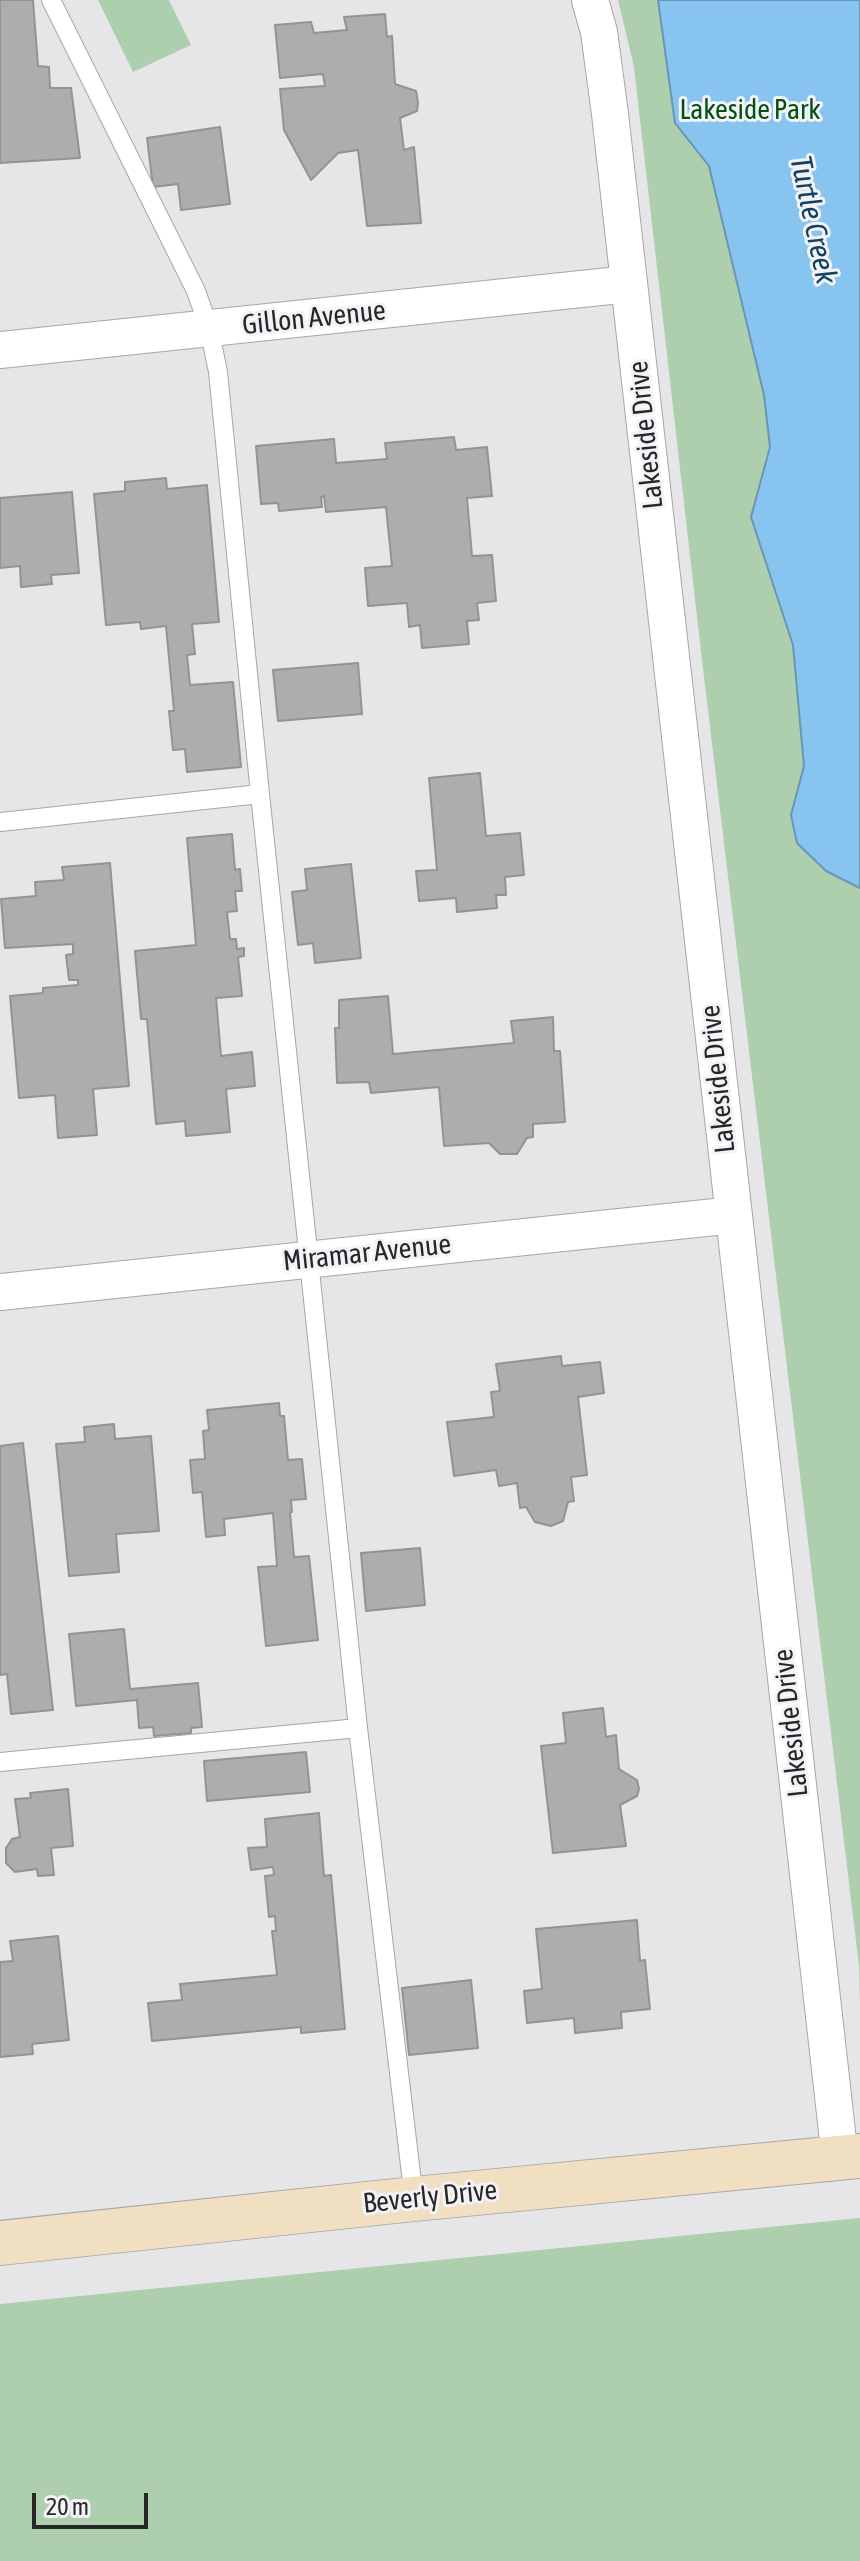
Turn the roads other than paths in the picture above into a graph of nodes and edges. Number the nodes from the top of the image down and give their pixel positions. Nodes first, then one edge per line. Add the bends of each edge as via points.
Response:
1 (51, 0) edge
2 (590, 0) edge
3 (629, 284) junction
4 (209, 328) junction
5 (0, 350) edge
6 (260, 794) junction
7 (0, 822) edge
8 (734, 1215) junction
9 (309, 1258) junction
10 (0, 1292) edge
11 (358, 1728) junction
12 (0, 1762) edge
13 (850, 2157) edge
14 (414, 2199) junction
15 (0, 2243) edge

1 - 4 lane via 196,291
2 - 3 street, Lakeside Drive via 599,32
3 - 4 street, Gillon Avenue
3 - 8 street, Lakeside Drive
4 - 5 street, Gillon Avenue
4 - 6 lane via 218,372
6 - 7 lane
6 - 9 lane
8 - 9 street, Miramar Avenue
8 - 13 street, Lakeside Drive
9 - 10 street, Miramar Avenue
9 - 11 lane
11 - 12 lane
11 - 14 lane
13 - 14 street, Beverly Drive
14 - 15 street, Beverly Drive

